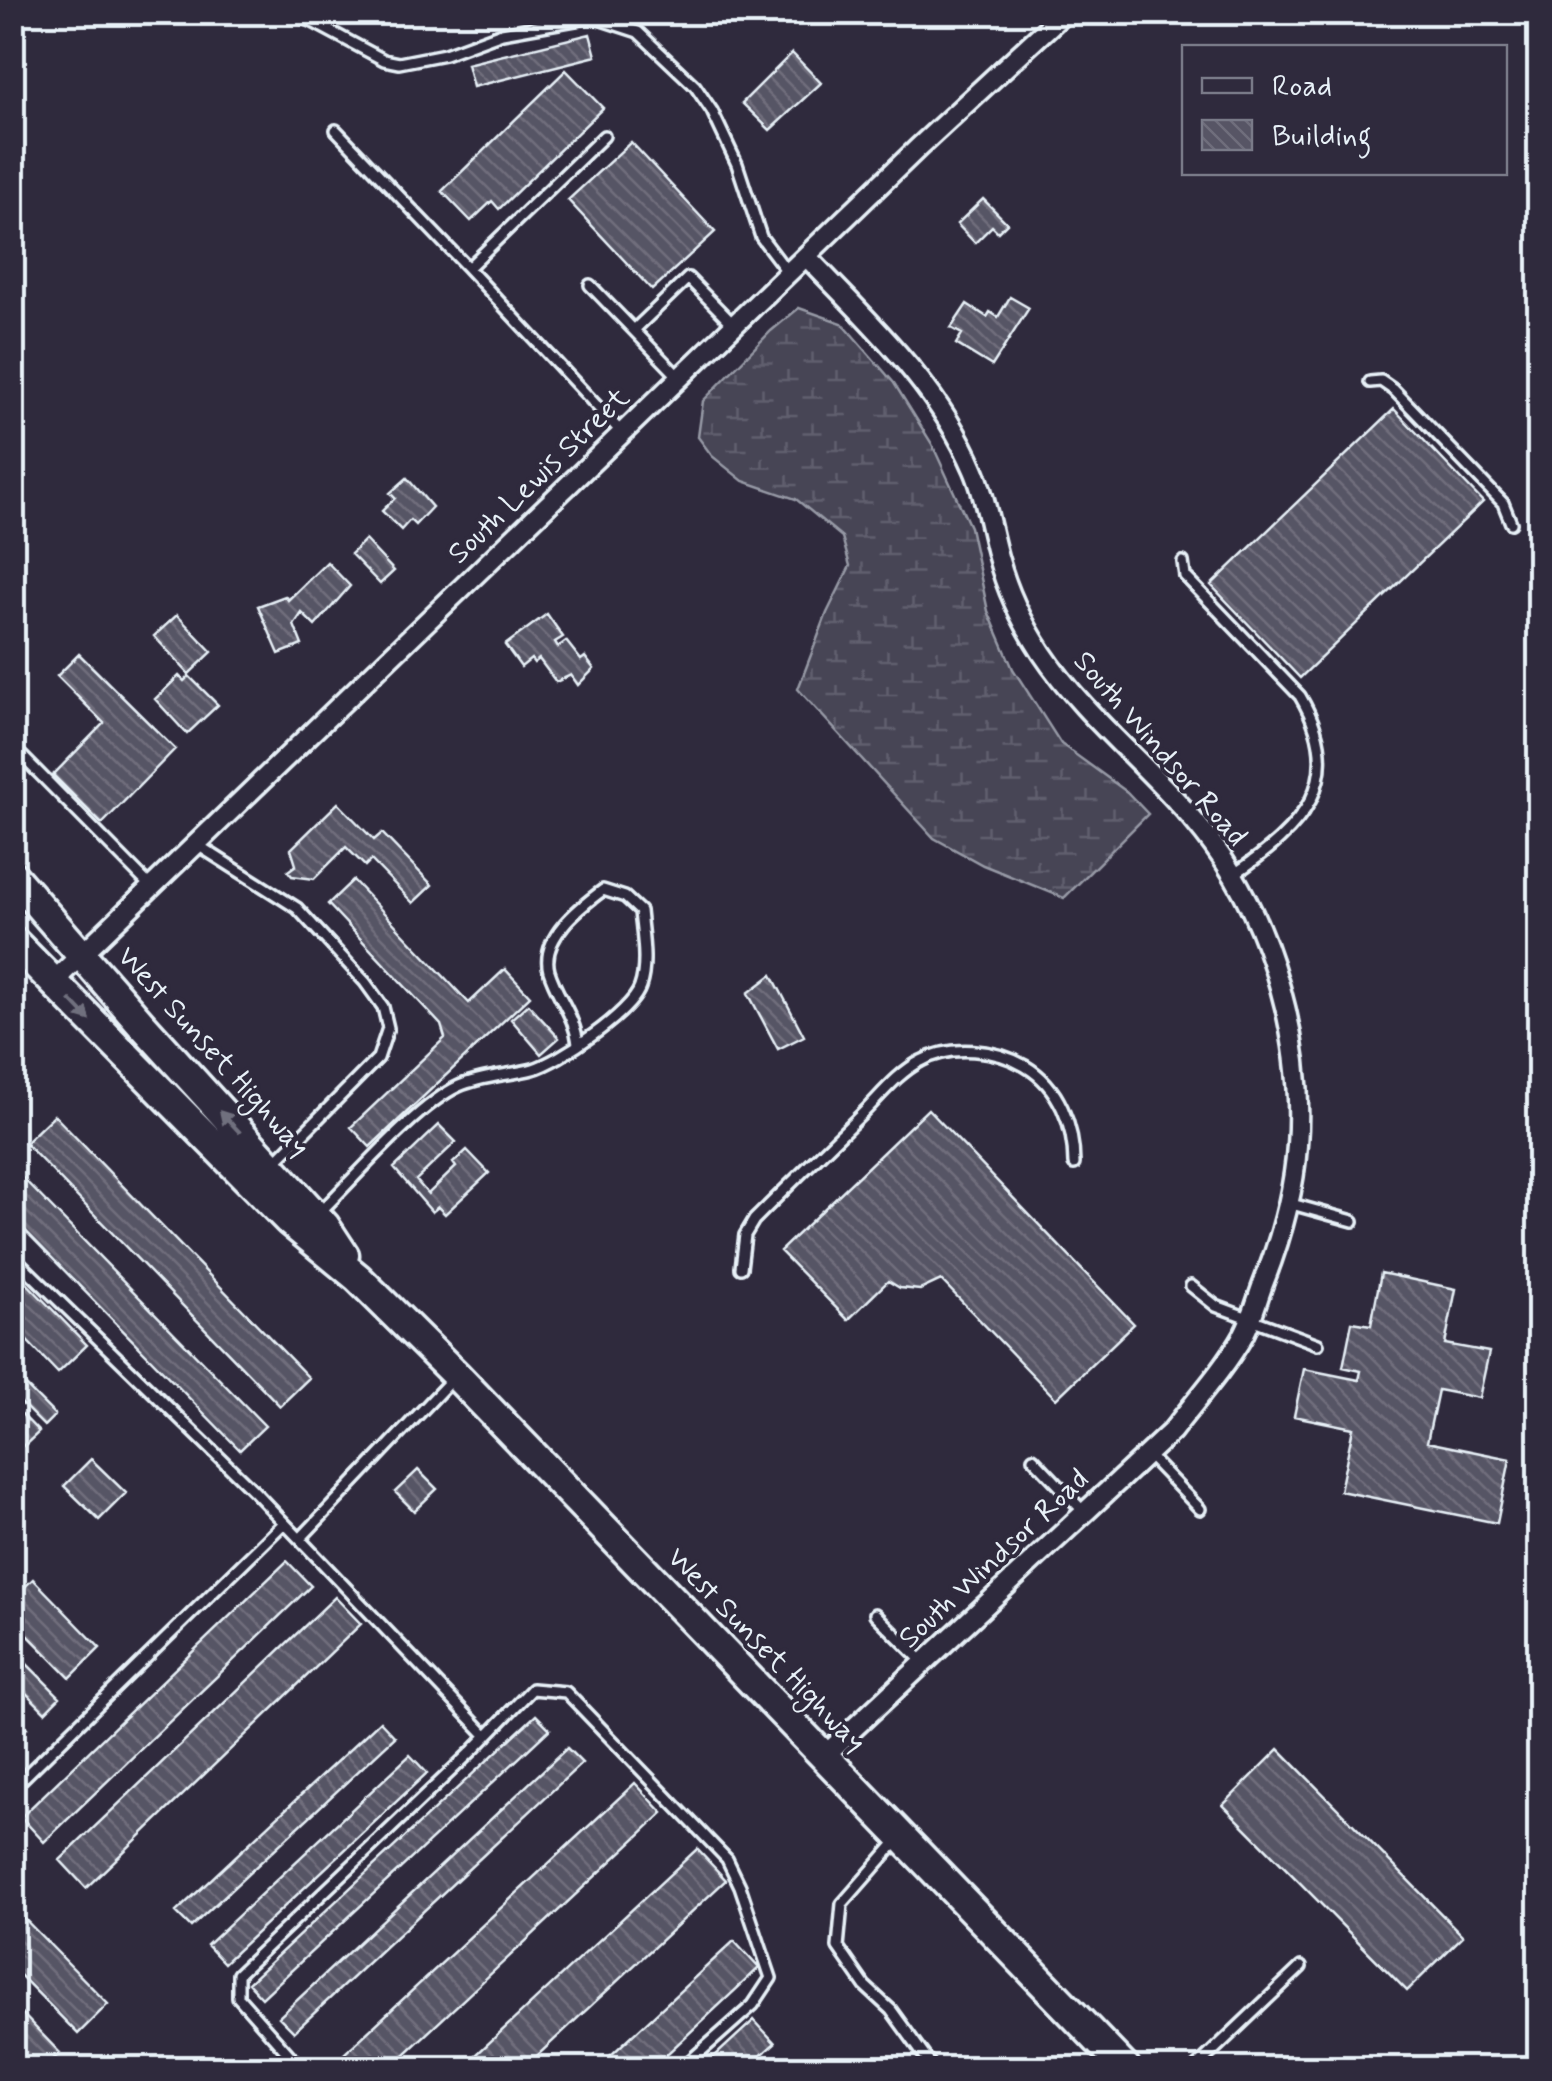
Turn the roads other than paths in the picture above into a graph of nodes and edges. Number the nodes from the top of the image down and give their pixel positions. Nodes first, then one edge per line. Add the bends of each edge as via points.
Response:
1 (284, 12) edge
2 (1065, 12) edge
3 (336, 130) dead end
4 (604, 136) dead end
5 (806, 257) junction
6 (468, 268) junction
7 (789, 274) junction
8 (590, 285) dead end
9 (735, 326) junction
10 (634, 330) junction
11 (680, 378) junction
12 (1370, 382) dead end
13 (622, 434) junction
14 (1511, 523) dead end
15 (1182, 562) dead end
16 (12, 765) edge
17 (196, 844) junction
18 (12, 875) edge
19 (1231, 876) junction
20 (151, 887) junction
21 (12, 940) edge
22 (82, 954) junction
23 (53, 982) junction
24 (578, 1044) junction
25 (1074, 1164) dead end
26 (271, 1166) junction
27 (1287, 1203) junction
28 (316, 1216) junction
29 (1353, 1220) dead end
30 (12, 1255) edge
31 (742, 1268) dead end
32 (358, 1278) junction
33 (1191, 1286) dead end
34 (1250, 1319) junction
35 (1318, 1344) dead end
36 (456, 1375) junction
37 (1148, 1454) junction
38 (1033, 1458) dead end
39 (1200, 1509) dead end
40 (1084, 1512) junction
41 (284, 1523) junction
42 (300, 1539) junction
43 (875, 1614) dead end
44 (923, 1662) junction
45 (487, 1736) junction
46 (823, 1756) junction
47 (12, 1789) edge
48 (901, 1838) junction
49 (1301, 1967) dead end
50 (301, 2068) edge
51 (682, 2068) edge
52 (933, 2068) edge
53 (1126, 2068) edge
54 (1195, 2068) edge

1 - 7 lane via 399,63 502,33 592,17 638,32 712,111 761,237
2 - 5 street, South Lewis Street
3 - 6 lane
4 - 6 lane
5 - 7 street, South Lewis Street
5 - 19 street, South Windsor Road via 938,402 973,469 1016,608 1042,653 1082,706 1175,799
6 - 13 lane
7 - 9 street, South Lewis Street
8 - 10 lane
9 - 10 lane via 688,278
9 - 11 street, South Lewis Street
10 - 11 lane
11 - 13 street, South Lewis Street
12 - 14 lane via 1394,390 1503,502
13 - 17 street, South Lewis Street
15 - 19 lane via 1185,576 1300,696 1319,750 1315,790 1298,824
16 - 20 lane via 22,756
17 - 20 street, South Lewis Street
17 - 26 lane via 298,908 365,982 388,1028 378,1058
18 - 22 main road, West Sunset Highway
19 - 27 street, South Windsor Road via 1276,968 1289,1036 1298,1102
20 - 22 street, South Lewis Street
21 - 23 main road, West Sunset Highway
22 - 23 street, South Lewis Street
26 -> 22 main road, West Sunset Highway
23 -> 32 main road, West Sunset Highway via 289,1220
24 - 24 lane via 631,1005 641,985 640,911 626,897 603,890 550,944 548,968
24 - 28 lane via 539,1068 459,1086 422,1112
25 - 31 lane via 1059,1100 1033,1070 982,1052 935,1055 904,1073 754,1220
26 - 28 main road, West Sunset Highway
27 - 29 lane
27 - 34 street, South Windsor Road
28 - 32 main road, West Sunset Highway
30 - 41 lane
32 - 36 main road, West Sunset Highway
33 - 34 lane via 1216,1306
34 - 35 lane
34 - 37 street, South Windsor Road via 1200,1394
36 - 42 lane
36 - 46 main road, West Sunset Highway
37 - 39 lane
37 - 40 street, South Windsor Road
38 - 40 lane
40 - 44 street, South Windsor Road
41 - 42 lane
41 - 47 lane
42 - 45 lane
43 - 44 lane
44 - 46 street, South Windsor Road
45 - 50 lane via 238,1974 238,1997
45 - 51 lane via 532,1688 566,1692 726,1859 771,1978 753,2005
46 - 48 main road, West Sunset Highway
48 - 52 lane via 842,1904 838,1946
48 - 53 main road, West Sunset Highway
49 - 54 lane

